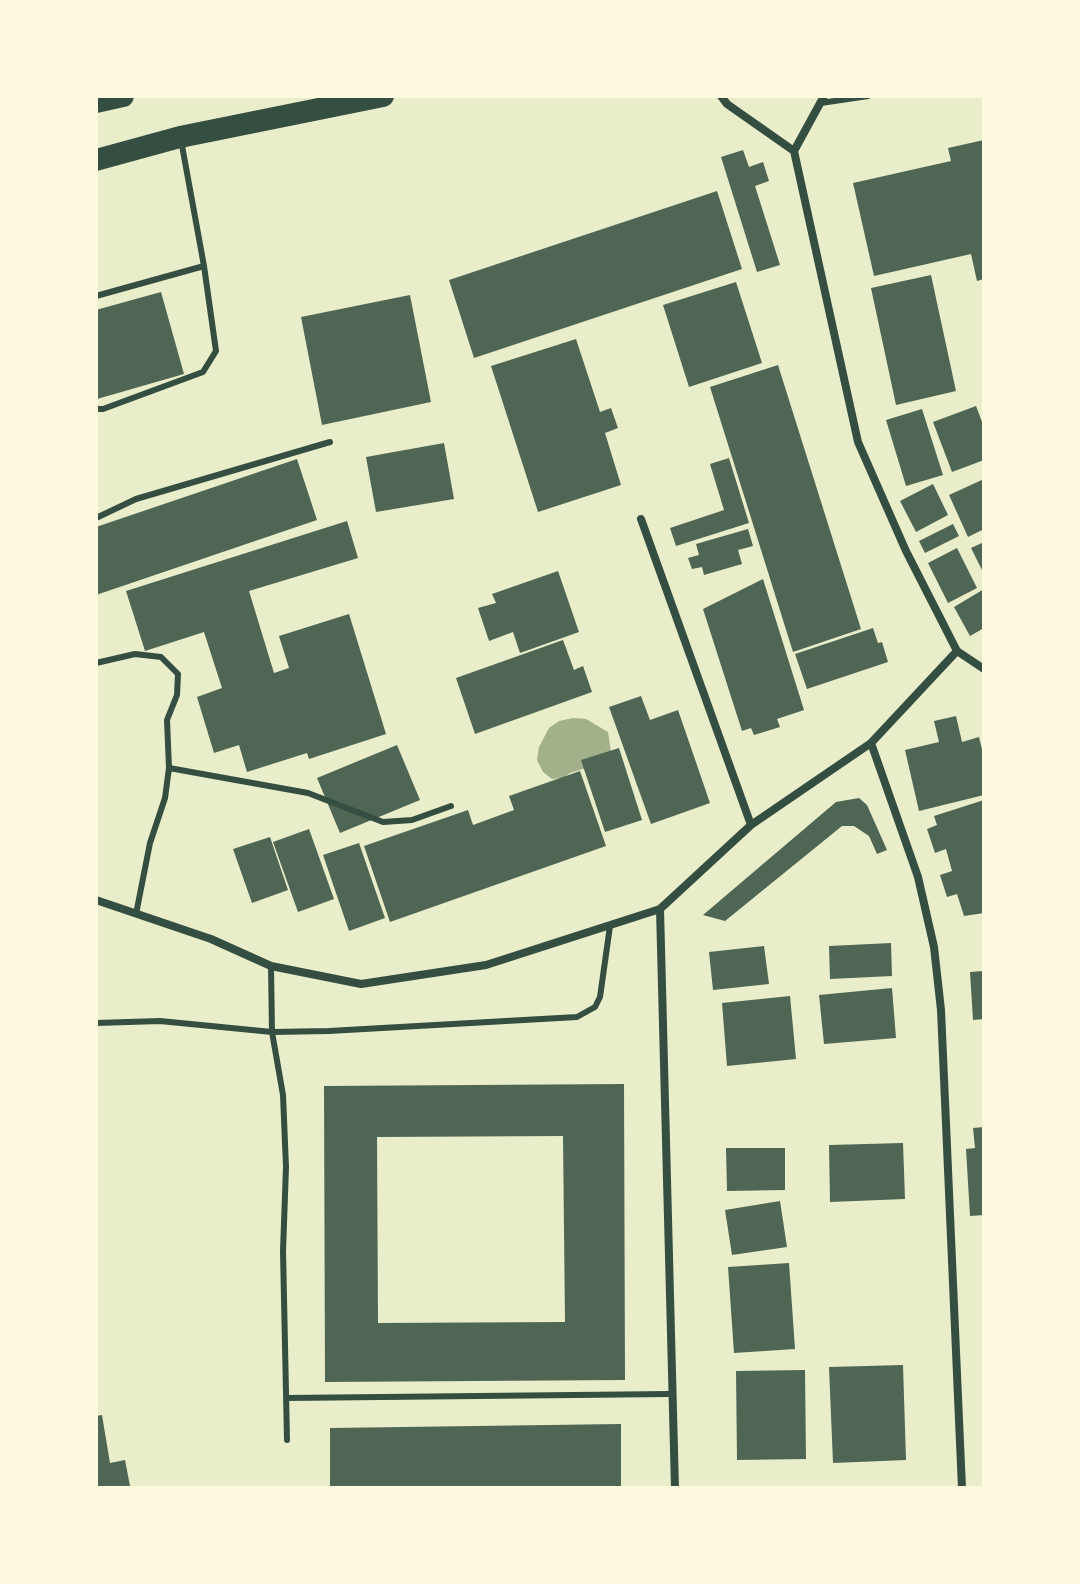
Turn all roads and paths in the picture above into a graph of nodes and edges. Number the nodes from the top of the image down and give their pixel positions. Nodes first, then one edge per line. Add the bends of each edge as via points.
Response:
1 (123, 96) edge
2 (383, 96) edge
3 (721, 96) edge
4 (868, 96) edge
5 (823, 100) edge
6 (96, 102) edge
7 (180, 137) junction
8 (794, 151) junction
9 (96, 160) edge
10 (204, 266) junction
11 (96, 296) edge
12 (96, 409) edge
13 (330, 442) dead end
14 (96, 518) edge
15 (641, 519) dead end
16 (957, 651) junction
17 (96, 663) edge
18 (984, 669) edge
19 (871, 743) junction
20 (169, 768) junction
21 (451, 806) dead end
22 (751, 825) junction
23 (96, 900) edge
24 (660, 909) junction
25 (136, 914) junction
26 (610, 926) junction
27 (271, 966) junction
28 (96, 1023) edge
29 (272, 1032) junction
30 (670, 1394) junction
31 (286, 1398) junction
32 (287, 1440) dead end
33 (675, 1488) edge
34 (962, 1488) edge

1 - 6 highway
2 - 7 highway
3 - 8 street
4 - 5 lane
5 - 8 street
7 - 9 highway
7 - 10 lane
8 - 16 street via 858,442
10 - 11 lane
10 - 12 lane via 216,351 203,372
13 - 14 lane via 136,499
15 - 22 street
16 - 18 street
16 - 19 street
17 - 20 lane via 135,654 161,657 178,674 167,720
19 - 22 street
19 - 34 street via 918,877 934,947
20 - 21 lane via 308,793 383,822 412,820
20 - 25 lane
22 - 24 street
23 - 25 street
24 - 26 street
24 - 30 street
25 - 27 street
26 - 27 street via 486,965 398,980 361,984
26 - 29 lane via 600,997 595,1007 577,1017
27 - 29 lane
28 - 29 lane via 160,1021
29 - 31 lane via 283,1095 286,1167
30 - 31 lane
30 - 33 street
31 - 32 lane

